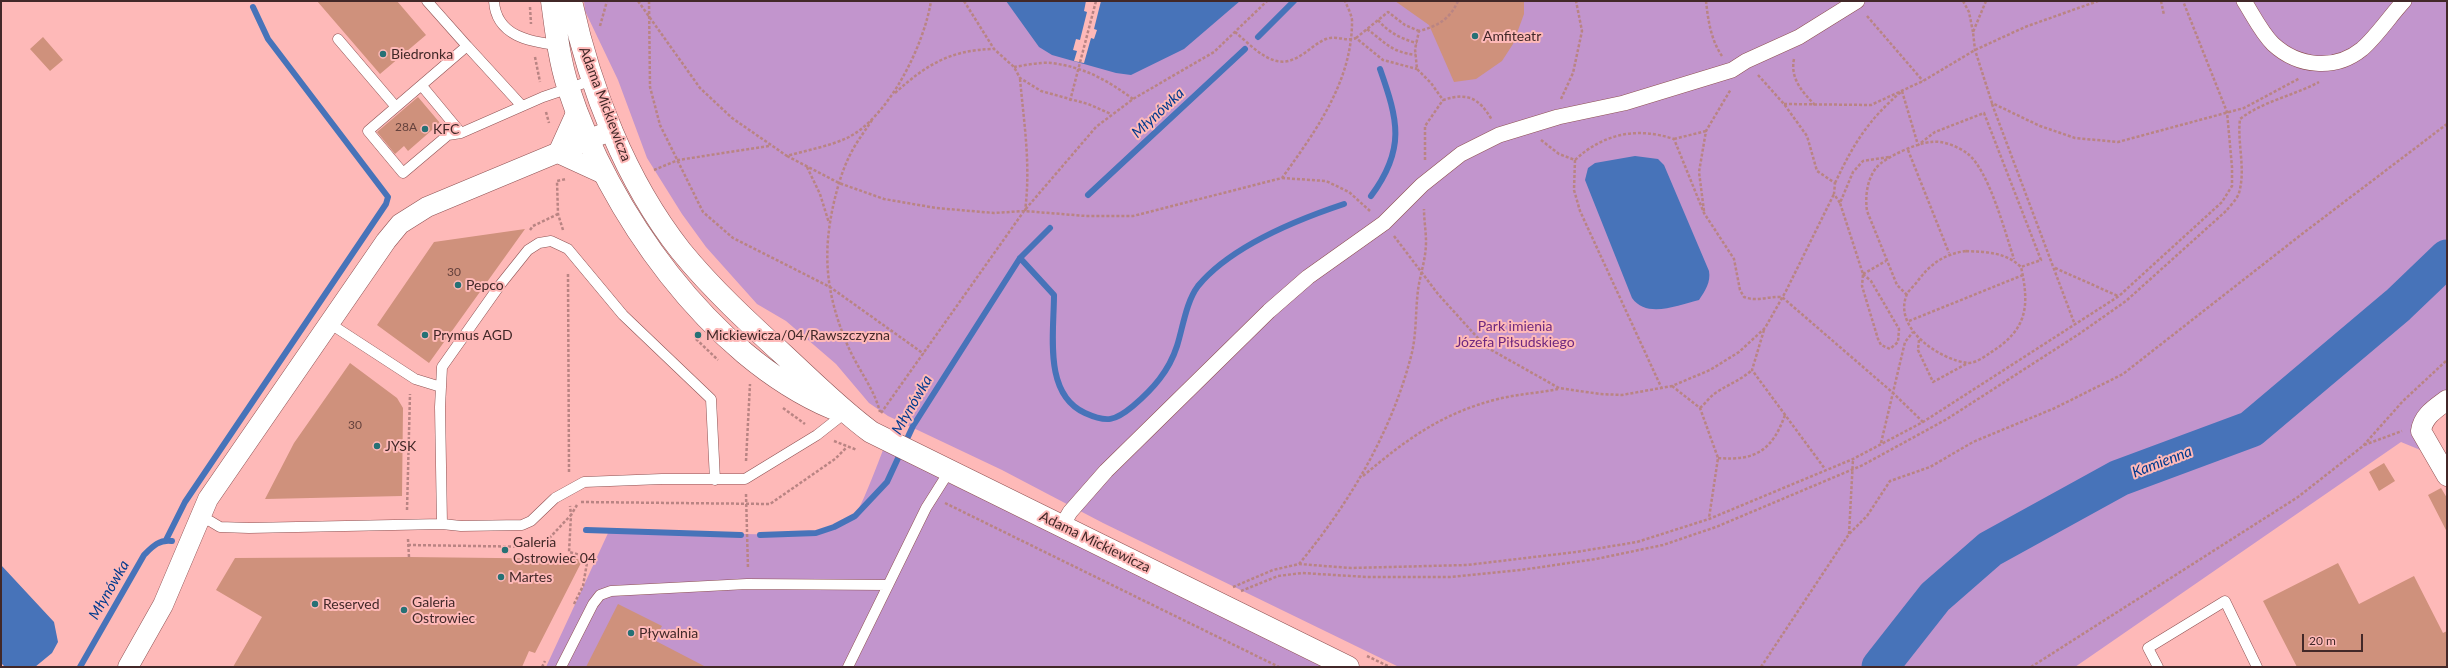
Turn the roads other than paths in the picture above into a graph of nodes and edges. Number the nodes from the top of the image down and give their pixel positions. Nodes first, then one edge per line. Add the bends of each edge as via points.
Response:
1 (427, 1) edge
2 (494, 1) edge
3 (552, 1) edge
4 (571, 1) edge
5 (2244, 1) edge
6 (2404, 1) edge
7 (1856, 2) edge
8 (338, 39) dead end
9 (558, 45) junction
10 (467, 46) junction
11 (593, 80) junction
12 (422, 86) junction
13 (568, 87) junction
14 (522, 106) junction
15 (396, 107) junction
16 (576, 111) junction
17 (612, 130) junction
18 (461, 133) junction
19 (588, 141) junction
20 (558, 153) junction
21 (606, 175) junction
22 (329, 323) junction
23 (441, 387) junction
24 (2447, 400) edge
25 (844, 413) junction
26 (950, 470) junction
27 (2447, 476) edge
28 (715, 480) junction
29 (199, 520) junction
30 (442, 524) junction
31 (1062, 526) junction
32 (888, 585) junction
33 (128, 667) edge
34 (561, 667) edge
35 (848, 667) edge
36 (1348, 667) edge
37 (2158, 667) edge
38 (2257, 667) edge

1 - 10 lane
2 - 9 lane via 500,21 515,36 531,42
3 - 9 street, Adama Mickiewicza
4 - 11 street, Adama Mickiewicza
5 - 6 street via 2274,44 2322,72 2361,49
7 - 31 street via 1800,37 1732,70 1624,103 1558,117 1499,135 1460,154 1422,185 1384,223 1308,277 1269,311 1106,471 1070,512
8 - 15 lane
9 - 13 street, Adama Mickiewicza
10 - 12 lane
10 - 14 lane
11 - 13 lane
11 - 17 street, Adama Mickiewicza
12 - 15 lane
12 - 18 lane
13 - 14 lane
13 - 16 street, Adama Mickiewicza
14 - 18 lane
15 - 18 lane via 368,130 403,173 448,135
16 - 19 street, Adama Mickiewicza
16 - 20 street
17 - 19 street
17 - 25 street, Adama Mickiewicza via 640,188 681,250 726,300
19 - 20 street
19 - 21 street, Adama Mickiewicza
20 - 21 street, Adama Mickiewicza
20 - 22 street via 427,207 400,224
21 - 25 street, Adama Mickiewicza via 641,236 711,322 748,357 781,382
22 - 23 lane via 415,379
22 - 29 street via 212,493
23 - 28 lane via 442,367 500,285 528,250 539,243 551,242 568,249 623,315 711,399
23 - 30 lane
24 - 27 street via 2427,416 2422,422 2421,431
25 - 26 street, Adama Mickiewicza via 880,428 921,456
25 - 28 lane via 817,435 745,479
26 - 31 street, Adama Mickiewicza
26 - 32 lane via 933,497
28 - 30 lane via 584,482 555,498 531,521 522,525
29 - 30 lane via 210,521 220,527 249,528
29 - 33 street via 163,606
31 - 36 street, Adama Mickiewicza
32 - 34 lane via 747,584 624,589 600,595
32 - 35 lane
37 - 38 lane via 2148,648 2225,601

